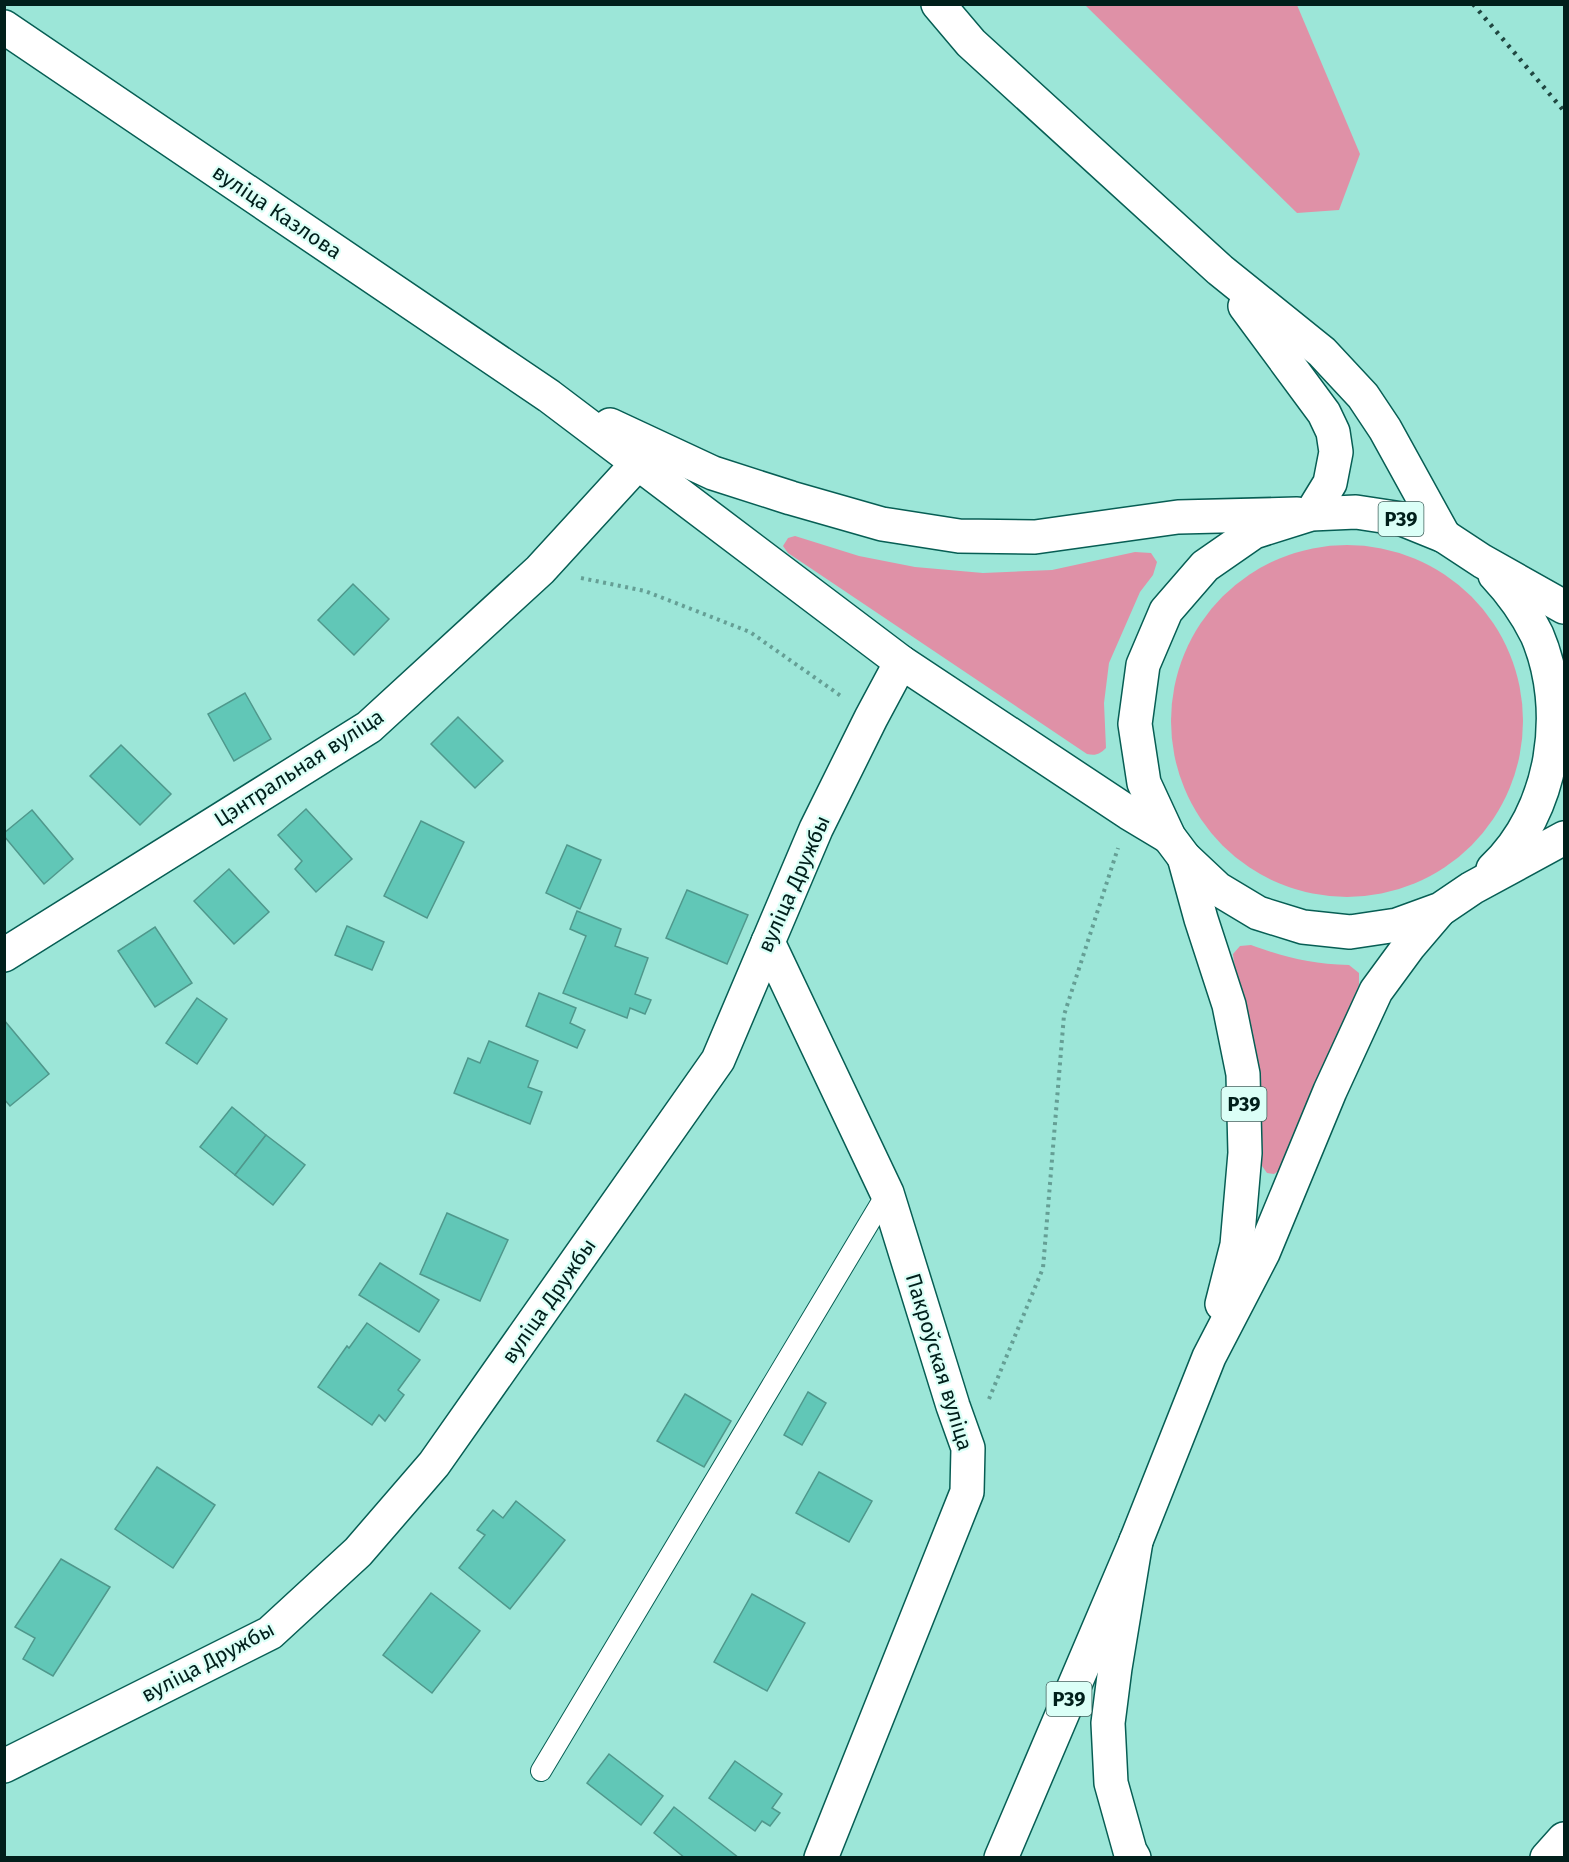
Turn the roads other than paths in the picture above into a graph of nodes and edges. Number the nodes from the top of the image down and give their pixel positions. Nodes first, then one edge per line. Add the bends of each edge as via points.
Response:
1 (938, 4) edge
2 (4, 27) edge
3 (1220, 270) junction
4 (549, 396) junction
5 (638, 463) junction
6 (1311, 514) junction
7 (1444, 536) junction
8 (1482, 561) junction
9 (1564, 607) edge
10 (901, 662) junction
11 (1564, 838) edge
12 (1176, 847) junction
13 (1472, 888) junction
14 (1441, 909) junction
15 (768, 942) junction
16 (4, 955) edge
17 (887, 1193) junction
18 (1209, 1357) junction
19 (1136, 1541) junction
20 (4, 1766) edge
21 (541, 1771) dead end
22 (1564, 1839) edge
23 (1564, 1844) edge
24 (821, 1857) edge
25 (1001, 1857) edge
26 (1134, 1857) edge
27 (1547, 1857) edge
28 (1554, 1857) edge

1 - 3 main road via 971,43
2 - 4 main road, вуліца Казлова
3 - 6 main road via 1333,432 1335,452 1330,483
3 - 7 main road via 1322,352 1363,396
4 - 5 main road
4 - 6 main road via 713,473 882,524 959,536 1035,537 1178,517
5 - 10 main road
5 - 16 main road, Цэнтральная вуліца via 540,570 369,727
6 - 7 main road, Р39 via 1356,512 1402,519
6 - 12 main road, Р39 via 1254,532 1205,566 1166,611 1143,665 1135,724 1144,783
7 - 8 main road, Р39
8 - 9 main road, Р39
8 - 13 main road, Р39 via 1514,596 1537,636 1551,680 1556,727 1549,773 1532,817 1507,856
10 - 12 main road
10 - 15 main road, вуліца Дружбы via 816,829
11 - 13 main road, Р39
12 - 14 main road, Р39 via 1218,889 1258,913 1303,927 1350,932 1397,925
12 - 18 main road, Р39 via 1229,1005 1243,1074 1245,1153 1237,1245
13 - 14 main road, Р39
14 - 18 main road, Р39 via 1376,991 1263,1253
15 - 17 main road, Пакроўская вуліца
15 - 20 main road, вуліца Дружбы via 718,1060 434,1464 358,1552 270,1633
17 - 21 lane
17 - 24 main road, Пакроўская вуліца via 968,1448 967,1492
18 - 19 main road, Р39
19 - 25 main road, Р39
19 - 26 main road, Р39 via 1108,1724 1111,1783
22 - 27 main road
23 - 28 main road

